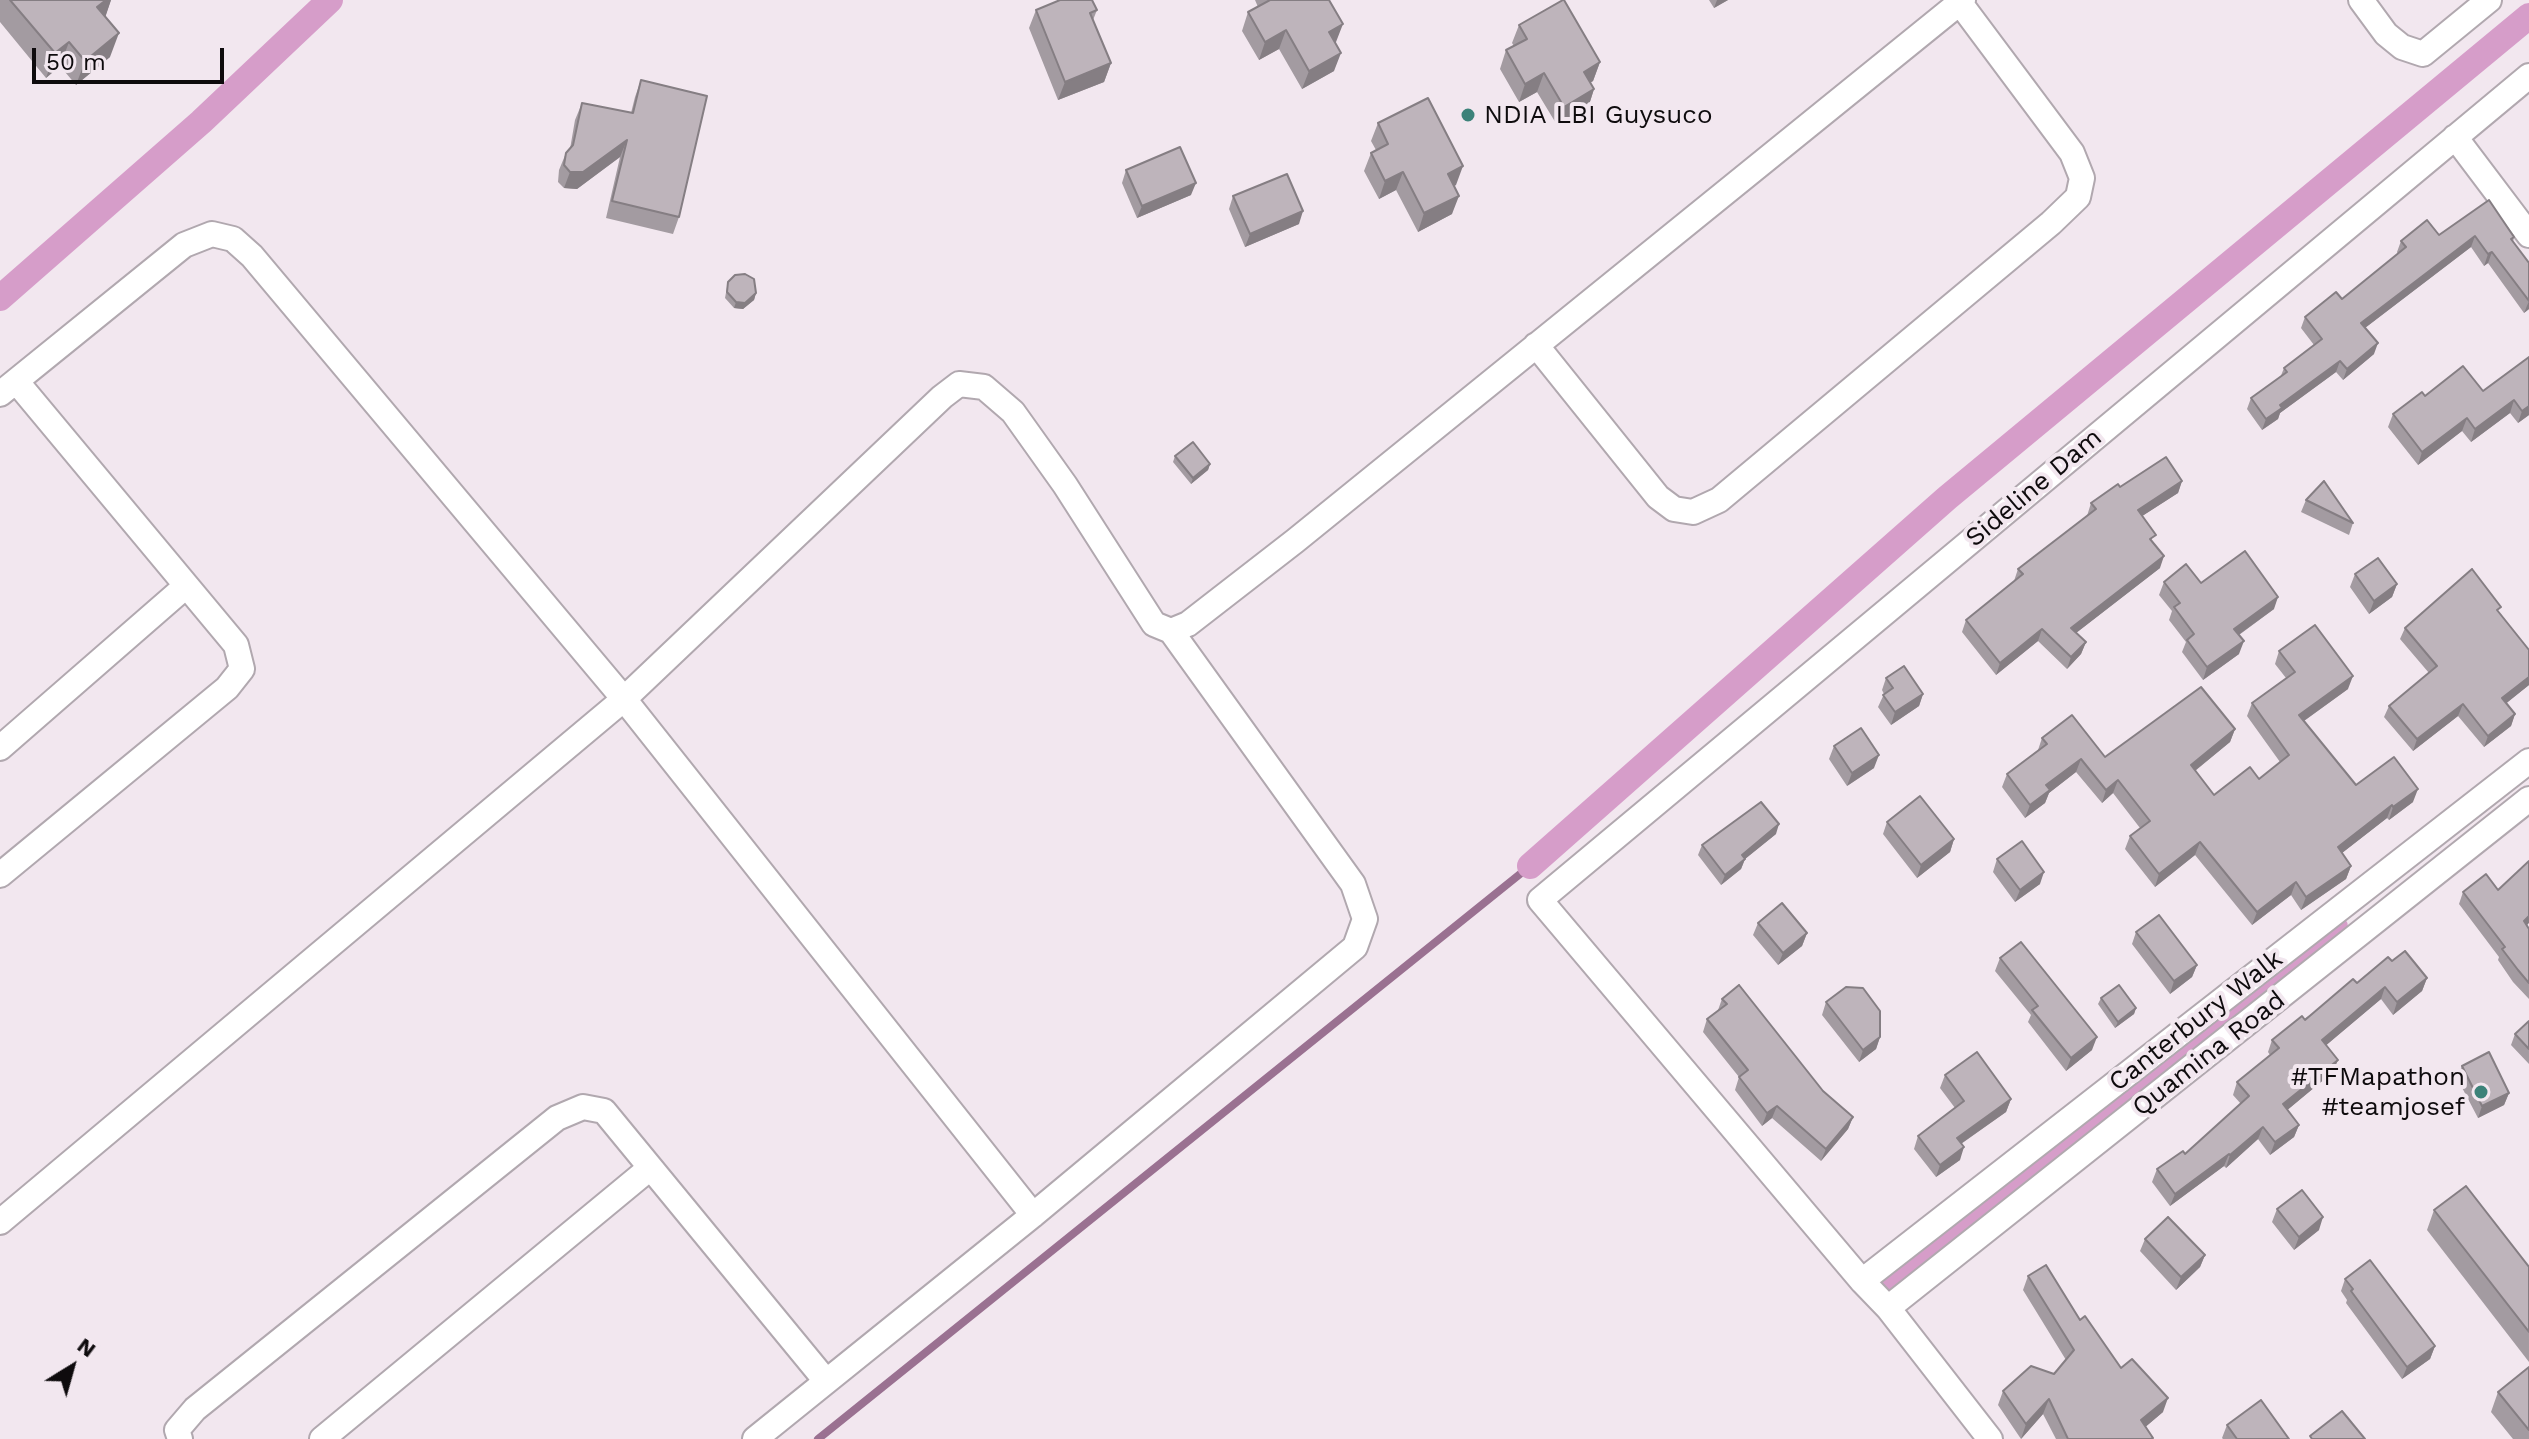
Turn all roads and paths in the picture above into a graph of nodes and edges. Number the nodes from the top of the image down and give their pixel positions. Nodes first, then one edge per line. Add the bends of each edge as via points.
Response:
1 (2361, 0) edge
2 (2489, 0) edge
3 (1961, 1) edge
4 (2529, 76) edge
5 (2455, 137) junction
6 (2529, 235) edge
7 (1536, 345) junction
8 (8, 387) edge
9 (186, 586) junction
10 (1171, 631) junction
11 (624, 699) junction
12 (0, 748) edge
13 (2529, 761) edge
14 (2529, 799) edge
15 (0, 875) edge
16 (650, 1168) junction
17 (1033, 1215) junction
18 (0, 1222) edge
19 (1862, 1281) junction
20 (1888, 1308) junction
21 (826, 1381) junction
22 (180, 1439) edge
23 (322, 1439) edge
24 (755, 1439) edge
25 (1990, 1439) edge

1 - 2 street via 2386,34 2423,54
3 - 7 street
3 - 7 street via 2072,153 2082,178 2078,197 1719,500 1693,512 1674,509 1658,497
4 - 5 street, Sideline Dam
5 - 6 street
5 - 19 street, Sideline Dam via 1543,904
7 - 10 street via 1262,567 1188,624
8 - 9 street
8 - 11 street via 184,245 212,234 233,239
9 - 12 street
9 - 15 street via 236,645 242,669 227,688
10 - 11 street via 1154,624 1013,412 984,387 959,384
10 - 17 street via 1353,884 1365,919 1355,947
11 - 17 street
11 - 18 street
13 - 19 street, Canterbury Walk
14 - 20 street, Quamina Road
16 - 21 street
16 - 22 street via 604,1111 583,1107 557,1118 195,1409 177,1430
16 - 23 street
17 - 21 street
19 - 20 street
20 - 25 street
21 - 24 street

